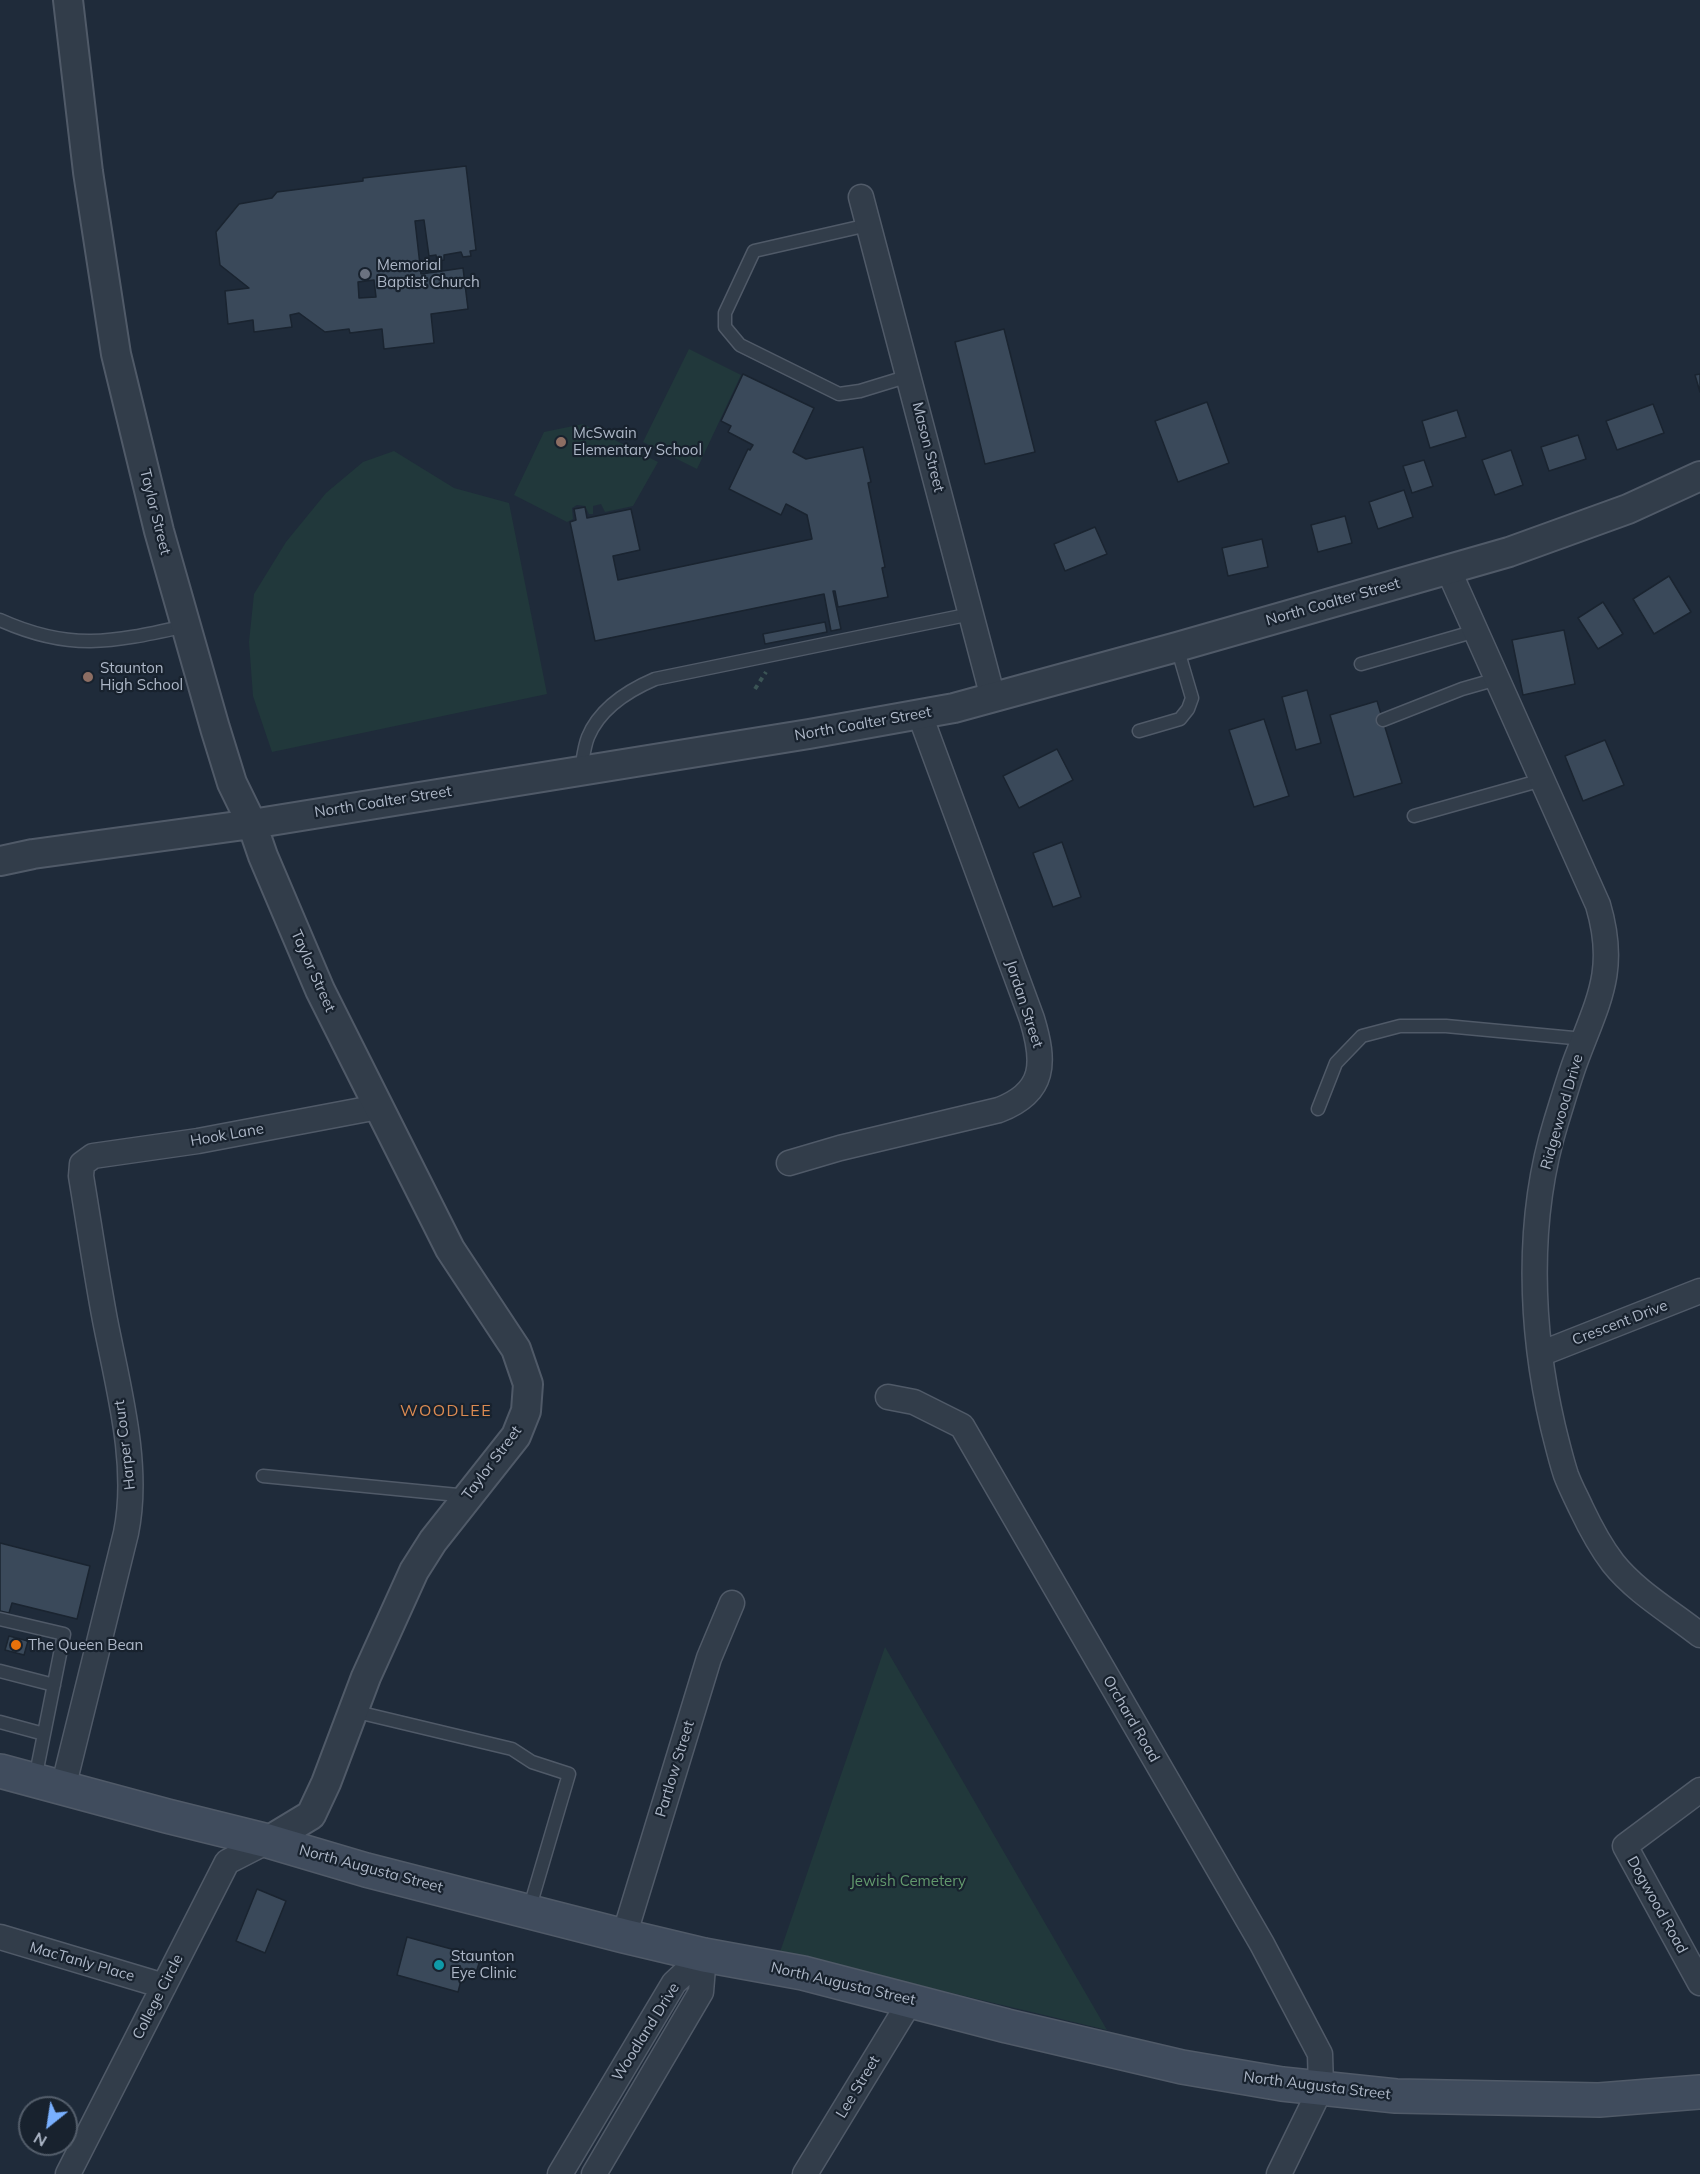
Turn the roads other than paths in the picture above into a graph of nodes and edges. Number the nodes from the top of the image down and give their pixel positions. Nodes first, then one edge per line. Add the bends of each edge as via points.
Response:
1 (68, 0) edge
2 (861, 197) dead end
3 (868, 225) junction
4 (909, 376) junction
5 (1700, 476) edge
6 (1448, 569) junction
7 (971, 614) junction
8 (0, 620) edge
9 (186, 626) junction
10 (1476, 631) junction
11 (1177, 647) junction
12 (1361, 664) dead end
13 (1497, 679) junction
14 (993, 698) junction
15 (920, 715) junction
16 (1383, 720) dead end
17 (1139, 731) dead end
18 (580, 770) junction
19 (1542, 780) junction
20 (1414, 816) dead end
21 (252, 824) junction
22 (0, 861) edge
23 (1584, 1039) junction
24 (378, 1107) junction
25 (1318, 1109) dead end
26 (789, 1163) dead end
27 (81, 1169) joint
28 (1700, 1291) edge
29 (1540, 1354) junction
30 (888, 1397) dead end
31 (263, 1476) dead end
32 (468, 1496) junction
33 (732, 1603) dead end
34 (0, 1619) edge
35 (1700, 1635) edge
36 (0, 1671) edge
37 (54, 1685) junction
38 (353, 1712) junction
39 (0, 1722) edge
40 (44, 1734) junction
41 (0, 1771) edge
42 (49, 1784) junction
43 (1700, 1790) edge
44 (268, 1841) junction
45 (528, 1911) junction
46 (624, 1936) junction
47 (0, 1937) edge
48 (704, 1955) junction
49 (1700, 1983) edge
50 (164, 1986) junction
51 (911, 2000) junction
52 (1321, 2088) junction
53 (1700, 2092) edge
54 (68, 2174) edge
55 (560, 2174) edge
56 (594, 2174) edge
57 (805, 2174) edge
58 (1279, 2174) edge

1 - 9 street, Taylor Street via 88,172 116,354
2 - 3 street, Mason Street
3 - 4 street, Mason Street
3 - 4 lane via 754,251 725,313 725,327 740,345 839,394 860,392
4 - 7 street, Mason Street
5 - 6 street, North Coalter Street via 1628,509 1509,552
6 - 10 street, Ridgewood Drive
6 - 11 street, North Coalter Street
7 - 14 street, Mason Street
7 - 18 lane via 655,679 627,692 606,711 588,738
8 - 9 lane via 72,641 129,638
9 - 21 street, Taylor Street via 232,783
10 - 12 lane
10 - 13 street, Ridgewood Drive
11 - 14 street, North Coalter Street
11 - 17 lane via 1192,698 1188,709 1179,719
13 - 16 lane
13 - 19 street, Ridgewood Drive
14 - 15 street, North Coalter Street
15 - 18 street, North Coalter Street
15 - 26 street, Jordan Street via 1032,1019 1041,1051 1038,1074 1023,1097 999,1110
18 - 21 street, North Coalter Street
19 - 20 lane
19 - 23 street, Ridgewood Drive via 1598,905 1605,930 1604,983
21 - 22 street, North Coalter Street
21 - 24 street, Taylor Street via 320,990
23 - 25 lane via 1446,1026 1400,1026 1362,1036 1336,1063
23 - 29 street, Ridgewood Drive via 1550,1142 1539,1202 1535,1273
24 - 27 street, Hook Lane via 198,1141 93,1156
24 - 32 street, Taylor Street via 450,1249 516,1349 527,1377 528,1396 521,1425
27 - 42 street, Harper Court via 117,1379 131,1479 130,1506 126,1533
28 - 29 street, Crescent Drive
29 - 35 street, Ridgewood Drive via 1566,1475 1597,1539 1612,1563 1632,1583
30 - 52 street, Orchard Road via 914,1402 962,1426 1262,1944 1320,2054
31 - 32 lane
32 - 38 street, Taylor Street via 414,1571
33 - 46 street, Partlow Street via 709,1658
34 - 37 lane via 64,1634
36 - 37 lane
37 - 40 lane
38 - 44 street, Taylor Street via 311,1815
38 - 45 lane via 512,1749 532,1762 569,1774
39 - 40 lane
40 - 42 lane
41 - 42 main road, North Augusta Street
42 - 44 main road, North Augusta Street
43 - 49 street, Dogwood Road via 1625,1846
44 - 45 main road, North Augusta Street
44 - 50 street, College Circle via 227,1862
45 - 46 main road, North Augusta Street
46 - 48 main road, North Augusta Street
47 - 50 street, MacTanly Place
48 - 51 main road, North Augusta Street via 803,1973
48 - 55 street, Woodland Drive via 674,1983
48 - 56 street, Woodland Drive via 701,1992
50 - 54 street, College Circle
51 - 52 main road, North Augusta Street via 1182,2067
51 - 57 street, Lee Street
52 - 53 main road, North Augusta Street via 1396,2096 1545,2101
52 - 58 street

